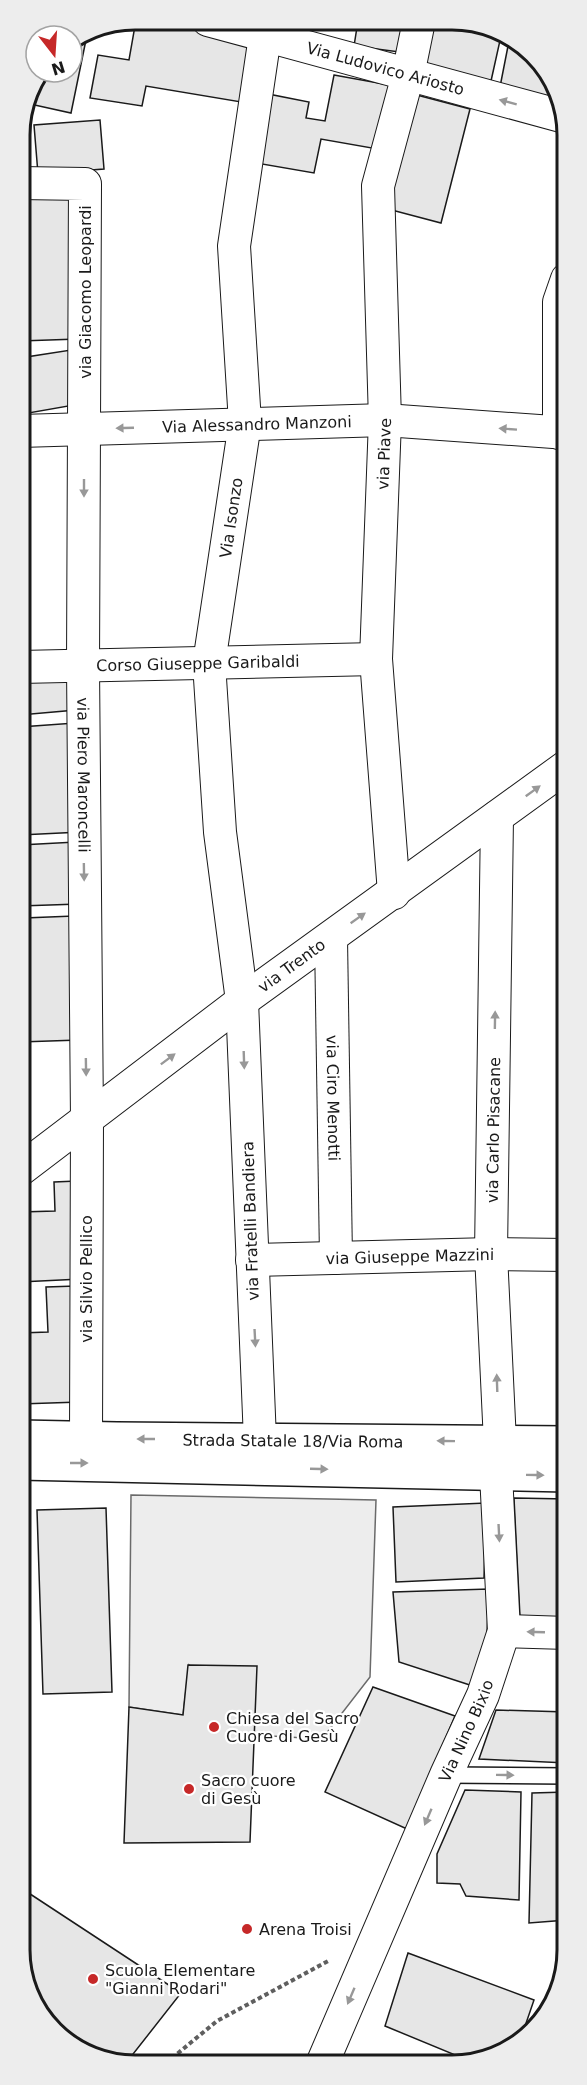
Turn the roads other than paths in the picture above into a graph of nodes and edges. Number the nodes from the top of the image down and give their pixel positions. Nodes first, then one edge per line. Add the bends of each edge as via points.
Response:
1 (244, 30) edge
2 (417, 30) edge
3 (265, 36) junction
4 (408, 75) junction
5 (554, 114) edge
6 (30, 183) edge
7 (385, 420) junction
8 (245, 423) junction
9 (85, 430) junction
10 (30, 431) edge
11 (557, 433) edge
12 (376, 659) junction
13 (209, 663) junction
14 (83, 666) junction
15 (30, 667) edge
16 (557, 773) edge
17 (497, 818) junction
18 (394, 893) junction
19 (331, 938) junction
20 (242, 1001) junction
21 (87, 1120) junction
22 (30, 1163) edge
23 (492, 1254) junction
24 (557, 1255) edge
25 (336, 1258) junction
26 (252, 1260) junction
27 (30, 1437) edge
28 (86, 1438) junction
29 (500, 1442) junction
30 (557, 1443) edge
31 (260, 1453) junction
32 (30, 1463) edge
33 (496, 1474) junction
34 (557, 1475) edge
35 (504, 1631) junction
36 (557, 1633) edge
37 (446, 1775) junction
38 (557, 1776) edge
39 (326, 2055) edge

1 - 3 street, Via Ludovico Ariosto
2 - 4 street, via Piave
3 - 4 street, Via Ludovico Ariosto
3 - 8 street, Via Isonzo via 234,246
5 -> 4 street, Via Ludovico Ariosto
4 - 7 street, via Piave via 378,186
6 - 9 street, via Giacomo Leopardi via 85,184
7 - 8 street, Via Alessandro Manzoni
11 -> 7 street, Via Alessandro Manzoni
7 - 12 street, via Piave
8 -> 9 street, Via Alessandro Manzoni
8 - 13 street, Via Isonzo
9 - 10 street, Via Alessandro Manzoni
9 -> 14 street, via Piero Maroncelli
12 - 13 street, Corso Giuseppe Garibaldi
12 - 18 street, via Piave
13 - 14 street, Corso Giuseppe Garibaldi
13 - 20 street, Via Isonzo via 220,832
14 - 15 street, Corso Giuseppe Garibaldi
14 -> 21 street, via Piero Maroncelli
17 -> 16 street, via Trento
17 - 18 street, via Trento
23 -> 17 street, via Carlo Pisacane
19 -> 18 street, via Trento
19 - 20 street, via Trento
19 - 25 street, via Ciro Menotti
21 -> 20 street, via Trento
20 -> 26 street, via Fratelli Bandiera
21 - 22 street, via Trento
21 - 28 street, via Silvio Pellico
23 - 24 street, via Giuseppe Mazzini
23 - 25 street, via Giuseppe Mazzini
29 -> 23 street, via Carlo Pisacane
25 - 26 street, via Giuseppe Mazzini
26 -> 31 street, via Fratelli Bandiera
27 - 28 main road, Strada Statale 18/Via Roma
31 -> 28 main road, Strada Statale 18/Via Roma
29 - 30 main road, Strada Statale 18/Via Roma
29 -> 31 main road, Strada Statale 18/Via Roma
32 -> 31 main road
31 -> 33 main road, Strada Statale 18/Via Roma
33 -> 34 main road, Strada Statale 18/Via Roma
33 -> 35 street, Via Nino Bixio
36 -> 35 street
35 - 37 street, Via Nino Bixio via 483,1695
37 -> 38 lane
37 -> 39 street, Via Nino Bixio

